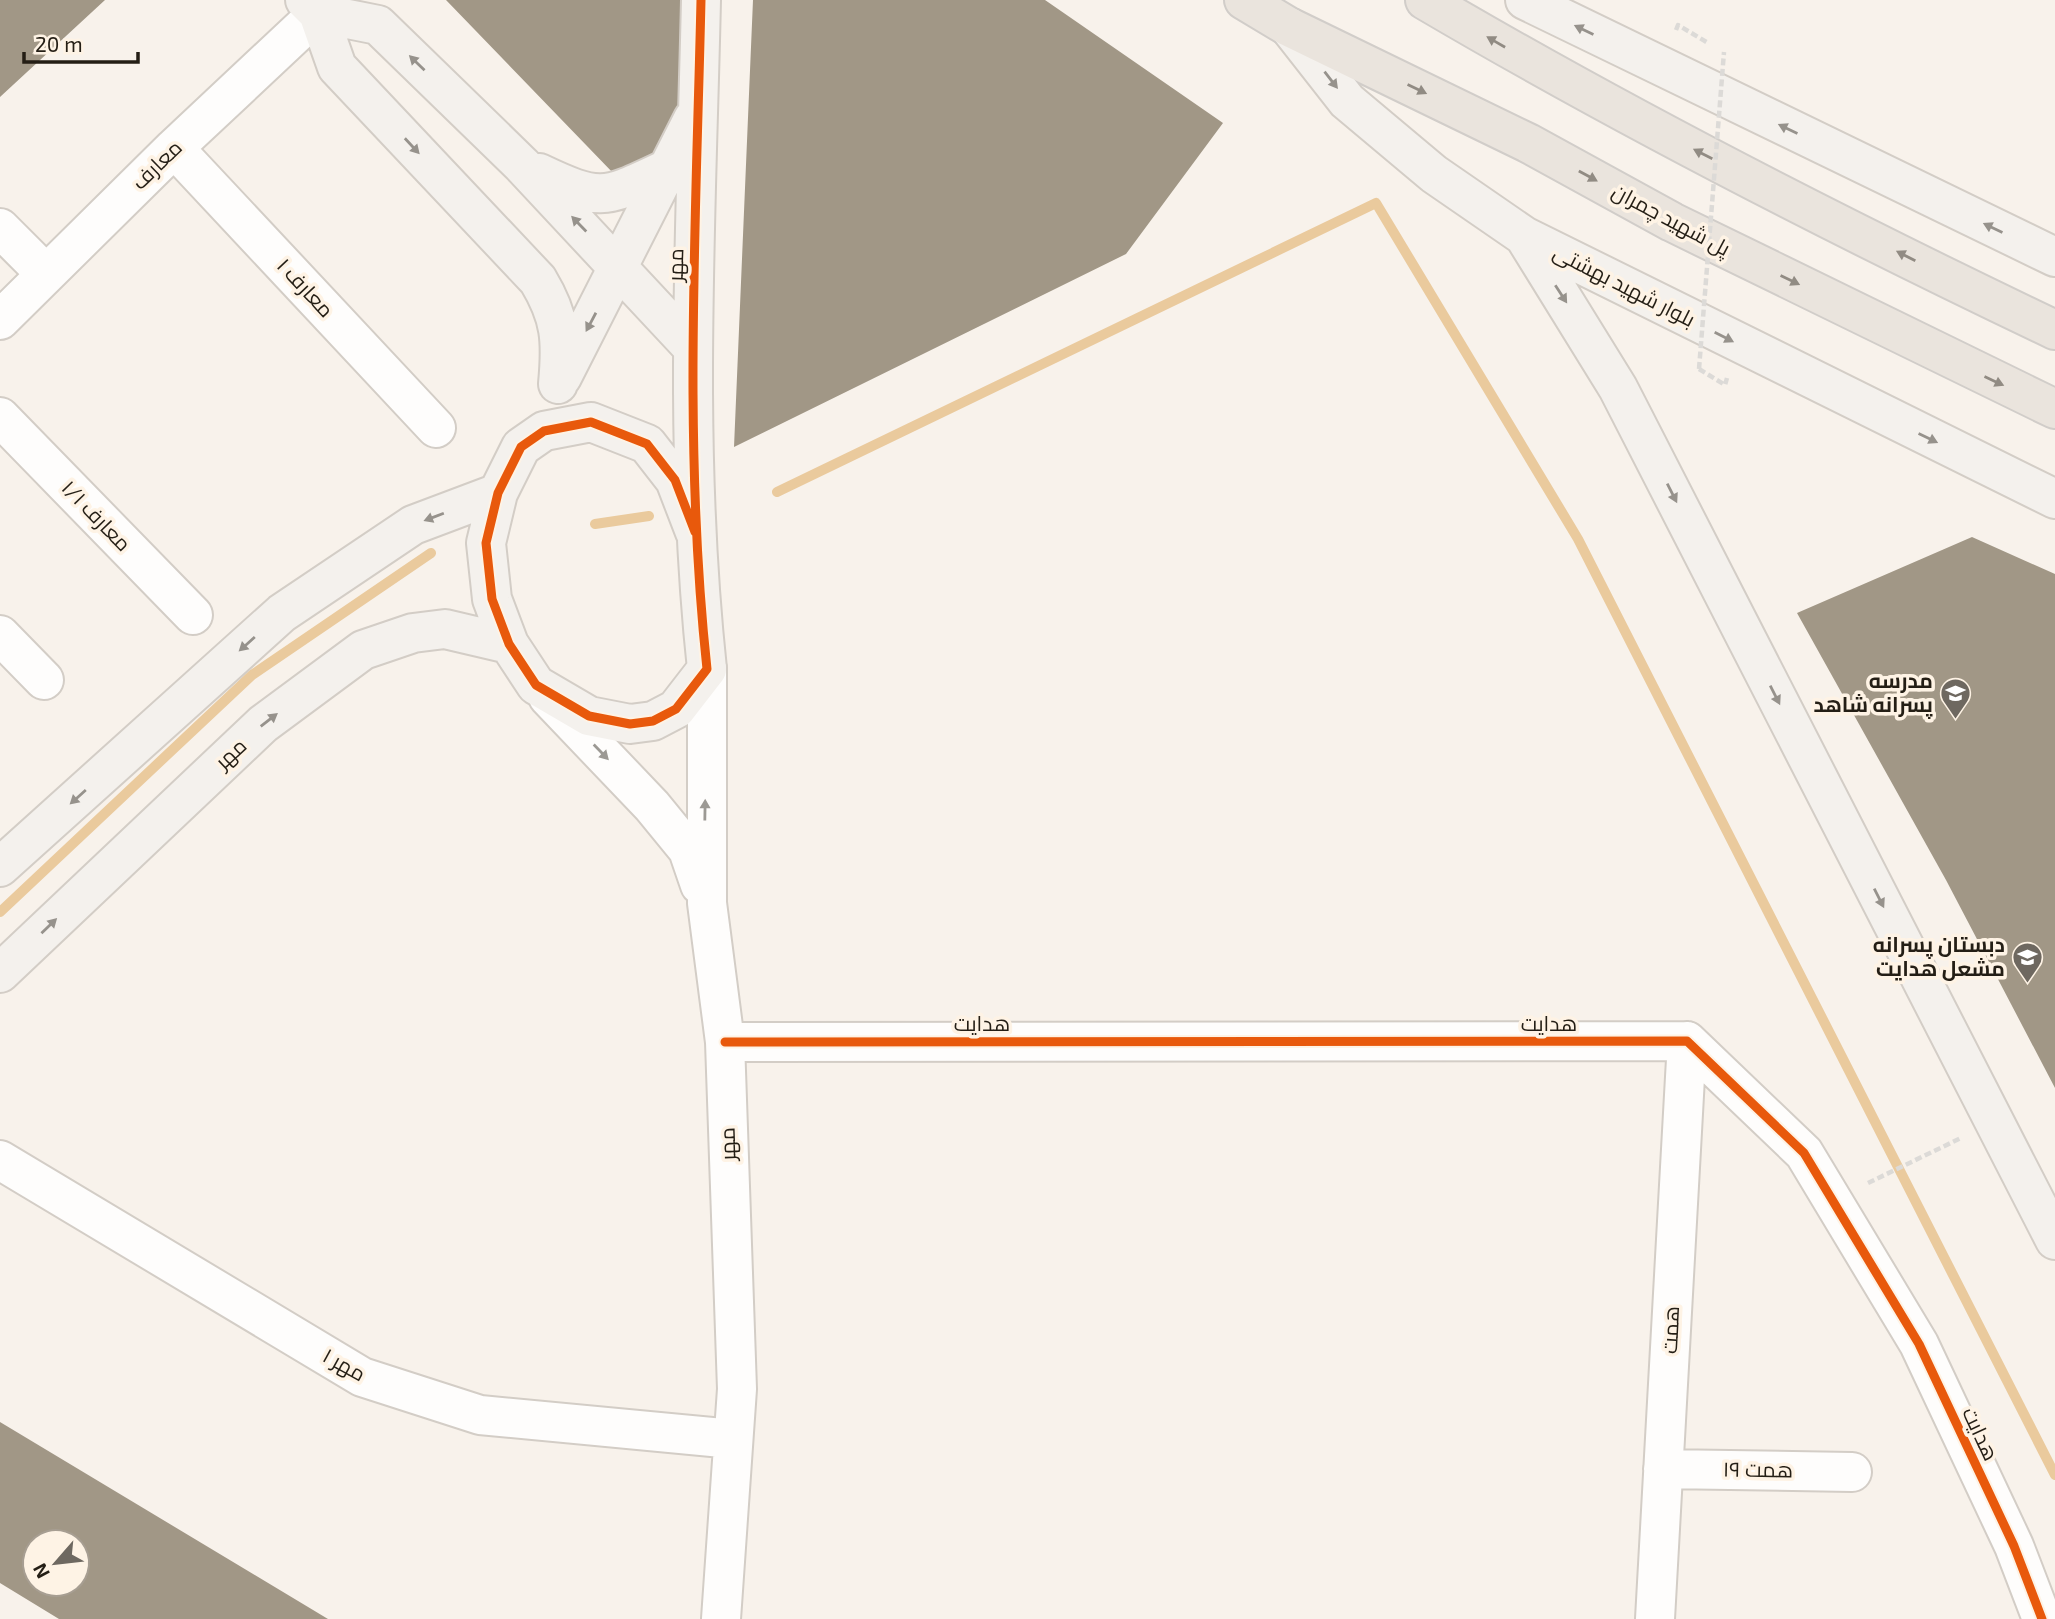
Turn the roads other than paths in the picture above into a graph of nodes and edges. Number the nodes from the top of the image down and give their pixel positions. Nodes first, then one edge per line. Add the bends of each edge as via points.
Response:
1 (701, 0) edge
2 (1244, 0) edge
3 (1425, 0) edge
4 (1525, 0) edge
5 (312, 6) edge
6 (1289, 27) junction
7 (699, 107) junction
8 (174, 148) junction
9 (522, 164) junction
10 (667, 169) junction
11 (0, 228) edge
12 (1524, 236) junction
13 (2055, 257) edge
14 (620, 267) junction
15 (46, 274) junction
16 (0, 320) edge
17 (2055, 330) edge
18 (691, 346) junction
19 (558, 384) junction
20 (2055, 410) edge
21 (0, 417) edge
22 (436, 428) dead end
23 (521, 447) junction
24 (498, 494) junction
25 (2055, 499) edge
26 (695, 532) junction
27 (193, 615) dead end
28 (0, 635) edge
29 (509, 644) junction
30 (707, 669) junction
31 (44, 680) dead end
32 (536, 685) junction
33 (0, 867) edge
34 (707, 903) junction
35 (0, 973) edge
36 (1687, 1041) junction
37 (724, 1042) junction
38 (0, 1160) edge
39 (2055, 1240) edge
40 (733, 1440) junction
41 (1663, 1469) junction
42 (1852, 1472) dead end
43 (722, 1619) edge
44 (1655, 1619) edge
45 (2042, 1619) edge

1 - 7 street, مهر
2 - 6 main road, بلوار شهید بهشتی
17 -> 3 main road via 1555,76
13 -> 4 street
5 - 8 street, معارف
9 -> 5 street via 378,25
5 -> 19 street via 337,66 538,280 552,303 562,340
6 -> 12 street, بلوار شهید بهشتی via 1347,101 1434,174
6 -> 20 main road, پل شهید چمران
7 - 10 street, مهر
7 - 18 street, مهر
8 - 15 street, معارف
8 - 22 street, معارف ۱
9 - 10 street via 583,193 600,195
14 -> 9 street
10 - 14 street, مهر
11 - 15 street
12 -> 25 street, بلوار شهید بهشتی
12 -> 39 street via 1618,388
14 - 18 street
14 -> 19 street, مهر
15 - 16 street, معارف
18 - 26 street, مهر
19 - 23 street, مهر
21 - 27 street, معارف ۱/۱
23 - 24 street, مهر
23 - 26 street via 544,431 591,422 647,444 675,481
24 - 29 street, مهر via 486,544 492,599
24 -> 33 street via 413,525 282,613
26 - 30 street
28 - 31 street
29 - 32 street, مهر
35 -> 29 street, مهر via 263,724 363,650 412,633 445,629
30 - 32 street via 676,709 653,722 630,724 589,716
34 -> 30 street, مهر
32 -> 34 street via 688,850
34 - 37 street, مهر
36 - 37 street, هدایت
36 - 41 street, همت
36 - 45 street, هدایت via 1804,1153 1919,1344 2014,1546
37 - 40 street, مهر via 737,1389
38 - 40 street, مهر ۱ via 362,1377 480,1415
40 - 43 street, مهر
41 - 42 street, همت ۱۹
41 - 44 street, همت

